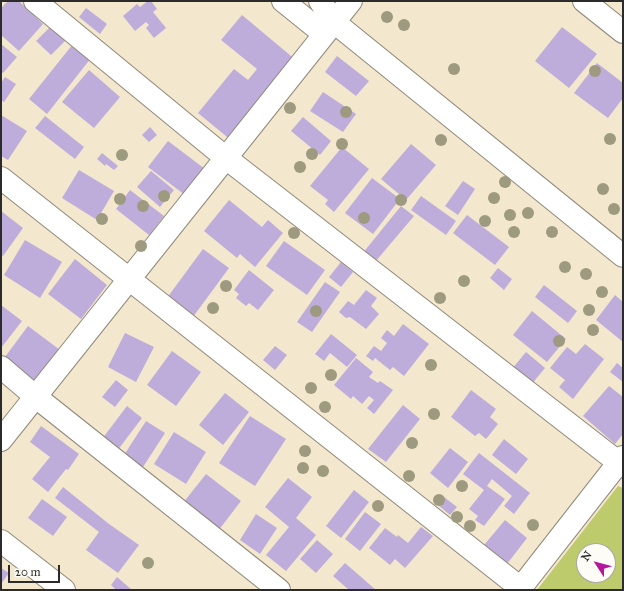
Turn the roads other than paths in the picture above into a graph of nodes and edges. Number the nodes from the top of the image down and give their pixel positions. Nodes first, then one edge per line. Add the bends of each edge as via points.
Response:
1 (35, 1) edge
2 (282, 1) edge
3 (320, 1) edge
4 (351, 1) edge
5 (584, 1) edge
6 (329, 28) junction
7 (623, 32) edge
8 (226, 158) junction
9 (1, 178) edge
10 (623, 256) edge
11 (129, 279) junction
12 (1, 367) edge
13 (36, 397) junction
14 (1, 440) edge
15 (622, 462) edge
16 (1, 541) edge
17 (521, 589) edge
18 (64, 590) edge
19 (279, 590) edge

1 - 8 street
2 - 6 street
3 - 6 street
4 - 6 street
5 - 7 street
6 - 8 street
6 - 10 street
8 - 11 street
8 - 15 street
9 - 11 street
11 - 13 street
11 - 17 street
12 - 13 street
13 - 14 street
13 - 19 street
15 - 17 street
16 - 18 street

